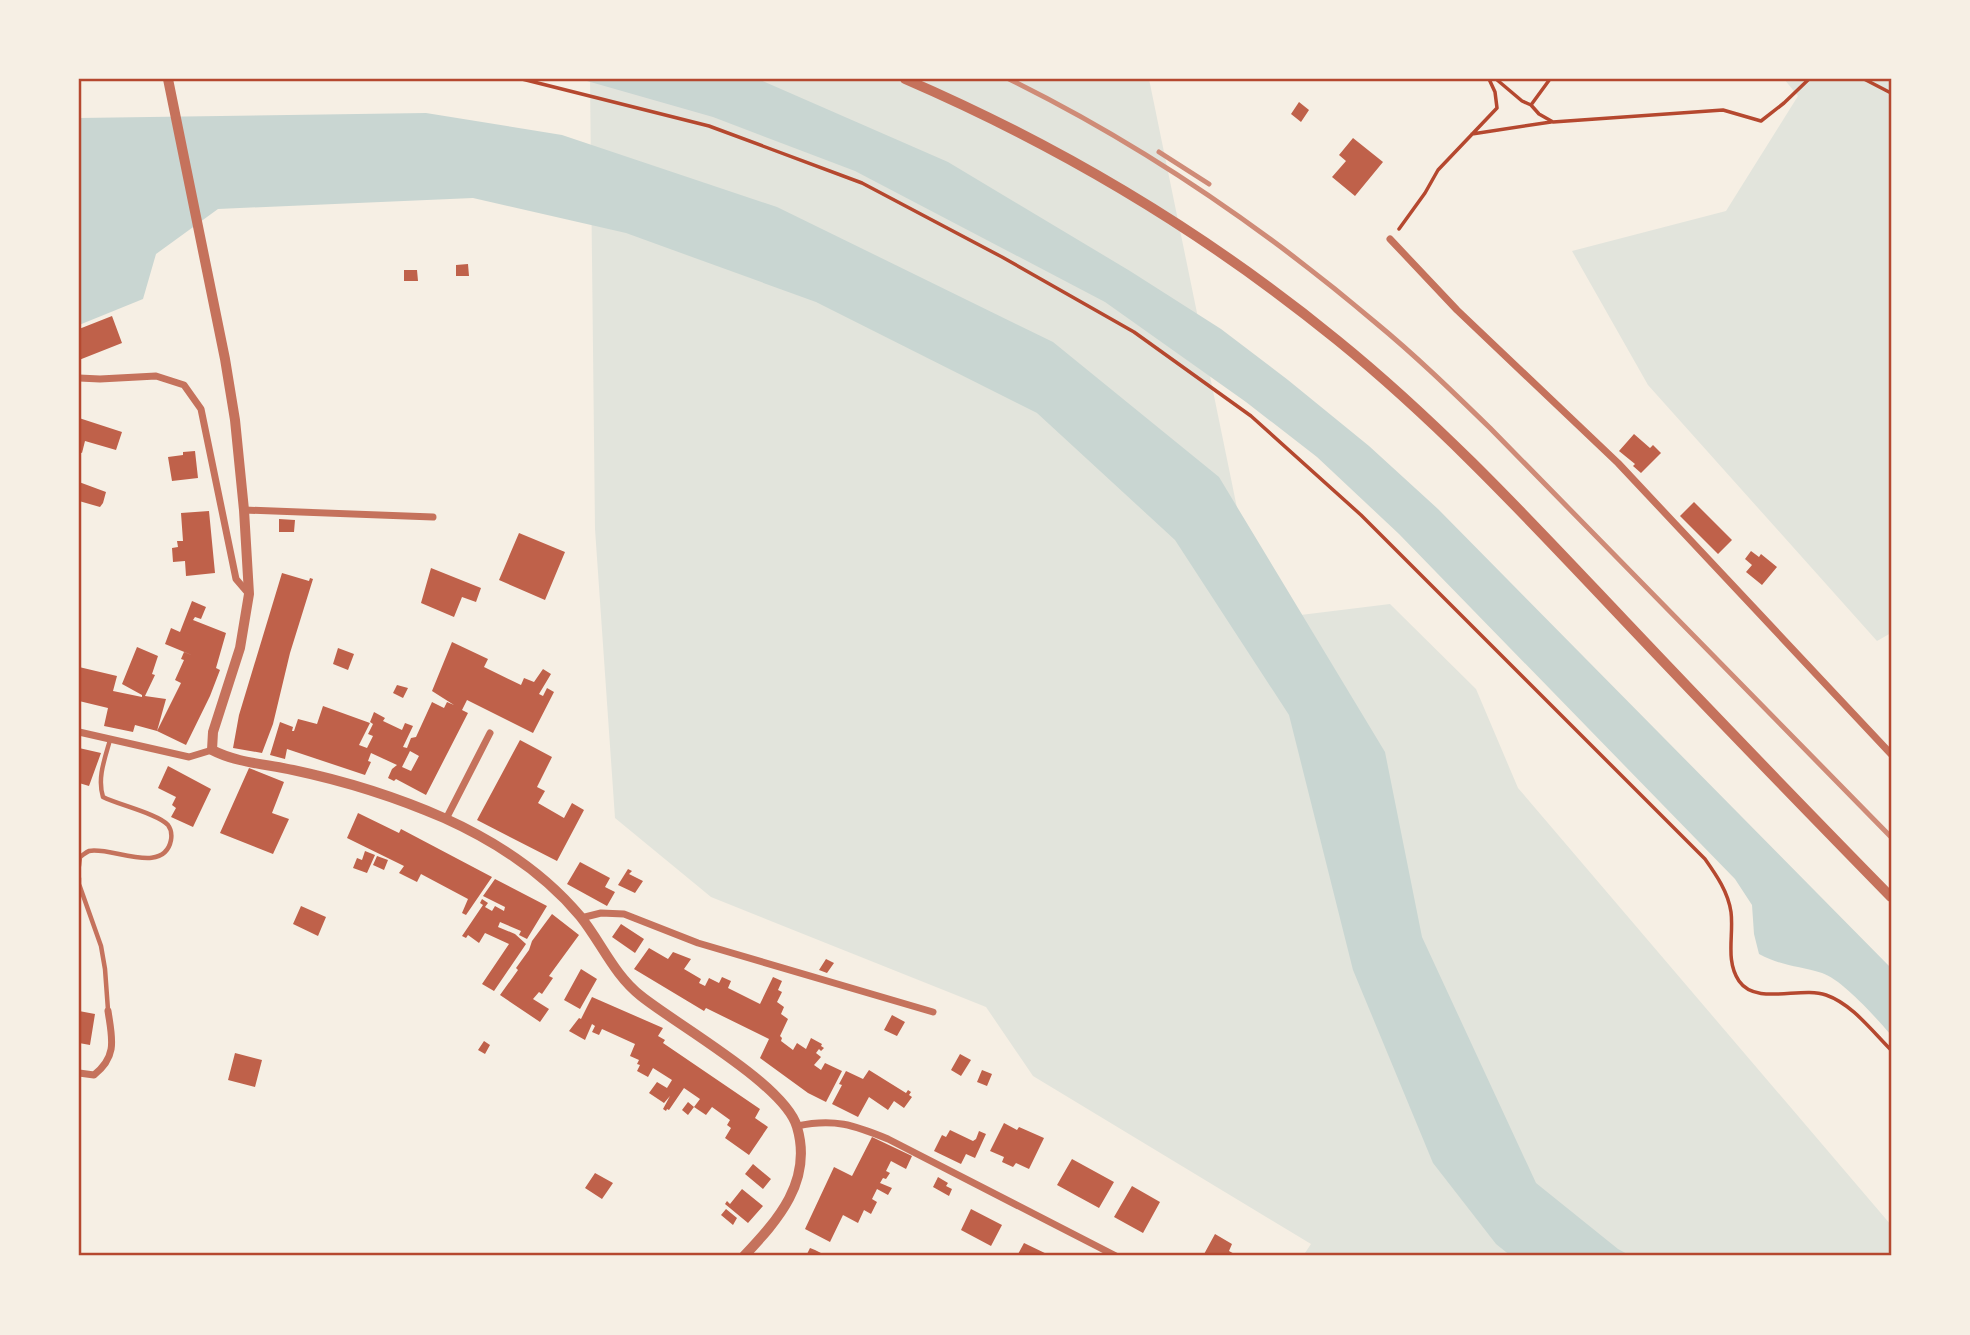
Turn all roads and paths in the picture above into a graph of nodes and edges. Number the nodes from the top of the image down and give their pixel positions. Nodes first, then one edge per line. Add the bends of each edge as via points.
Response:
1 (168, 79) edge
2 (522, 79) edge
3 (905, 79) edge
4 (1489, 79) edge
5 (1496, 79) edge
6 (1550, 79) edge
7 (1809, 79) edge
8 (1864, 79) edge
9 (1891, 93) edge
10 (1531, 105) junction
11 (1553, 122) junction
12 (1472, 134) junction
13 (1390, 239) joint
14 (79, 378) edge
15 (244, 510) junction
16 (433, 517) dead end
17 (248, 594) junction
18 (79, 732) edge
19 (491, 733) dead end
20 (110, 740) junction
21 (212, 750) junction
22 (1891, 754) edge
23 (446, 819) junction
24 (79, 866) edge
25 (79, 878) edge
26 (1891, 897) edge
27 (582, 918) junction
28 (108, 1011) joint
29 (933, 1012) dead end
30 (1891, 1050) edge
31 (79, 1073) edge
32 (797, 1126) junction
33 (744, 1256) edge
34 (1116, 1256) edge

1 - 15 street via 225,359
2 - 30 path via 709,126 862,183 1134,332 1251,416 1361,515 1705,859 1731,909 1731,957 1739,982 1756,993 1823,994 1857,1016
3 - 26 street via 1021,133 1135,197 1328,332 1501,490
4 - 12 path via 1497,108
5 - 10 path
6 - 10 path
7 - 11 path via 1761,121 1723,110
8 - 9 path
10 - 11 path
11 - 12 path
12 - 13 path via 1438,170
13 - 22 street via 1457,310 1618,463
14 - 17 street via 156,376 184,385 201,409 236,579
15 - 16 street
15 - 17 street
17 - 21 street via 240,648 213,732
18 - 20 street
19 - 23 street
20 - 21 street via 189,757
20 - 24 lane via 101,776 103,797 168,825 170,847 162,855 148,858 90,851 80,856
21 - 23 street via 392,797
23 - 27 street via 507,851 555,889
25 - 28 lane via 102,946
27 - 29 street via 624,914 698,943
27 - 32 street via 610,962 639,995 760,1081 786,1106
28 - 31 street via 113,1044 107,1065 94,1075
32 - 33 street via 802,1160 793,1193
32 - 34 street via 819,1121 853,1125 888,1139

